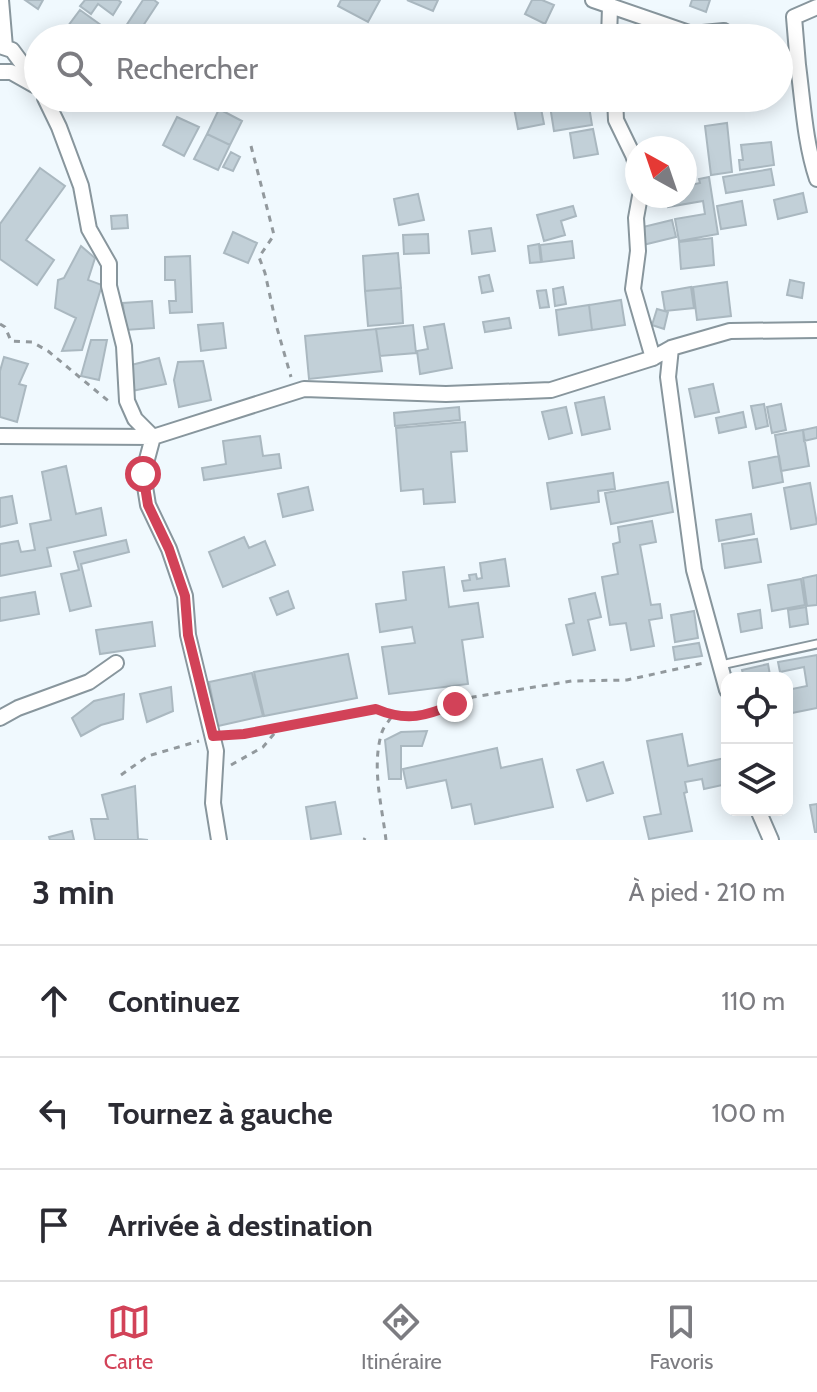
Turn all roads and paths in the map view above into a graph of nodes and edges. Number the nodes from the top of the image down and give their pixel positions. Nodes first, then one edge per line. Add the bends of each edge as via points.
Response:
1 (1, 0) edge
2 (593, 0) edge
3 (610, 7) junction
4 (817, 7) edge
5 (609, 24) edge
6 (662, 24) edge
7 (2, 46) edge
8 (793, 63) edge
9 (798, 65) junction
10 (24, 67) edge
11 (0, 72) edge
12 (24, 79) edge
13 (52, 112) edge
14 (616, 112) edge
15 (625, 139) edge
16 (251, 146) dead end
17 (817, 179) edge
18 (638, 208) edge
19 (0, 324) edge
20 (817, 330) edge
21 (671, 348) junction
22 (653, 358) junction
23 (296, 392) junction
24 (135, 419) junction
25 (0, 436) edge
26 (153, 437) junction
27 (817, 644) edge
28 (720, 662) junction
29 (116, 663) dead end
30 (722, 672) edge
31 (392, 716) junction
32 (0, 718) edge
33 (278, 728) junction
34 (213, 736) junction
35 (121, 775) dead end
36 (215, 777) junction
37 (761, 816) edge
38 (219, 840) edge
39 (386, 840) edge
40 (771, 840) edge

1 - 7 street
2 - 3 street
3 - 5 street
3 - 6 street
4 - 9 street via 794,17
7 - 10 street
8 - 9 street
9 - 17 street
11 - 12 street
13 - 24 street via 81,186 89,229 109,264 124,346 127,401
14 - 15 street
16 - 23 path via 274,235 259,257
18 - 22 street via 633,289
19 - 24 path via 11,341 32,342 48,351
20 - 21 street via 730,331
21 - 22 street
21 - 28 street via 668,377 694,570
22 - 23 street via 551,390
23 - 26 street
24 - 26 street
25 - 26 street
26 - 34 street via 143,474 148,505 185,596 188,635
27 - 28 lane
28 - 30 street
28 - 31 path via 627,680 572,681 473,697 415,717
29 - 32 street via 89,682
31 - 33 path via 376,709
31 - 39 path via 383,731 378,765
33 - 34 path
33 - 36 path via 263,747
34 - 35 path via 148,756
34 - 36 street
36 - 38 street
37 - 40 street

